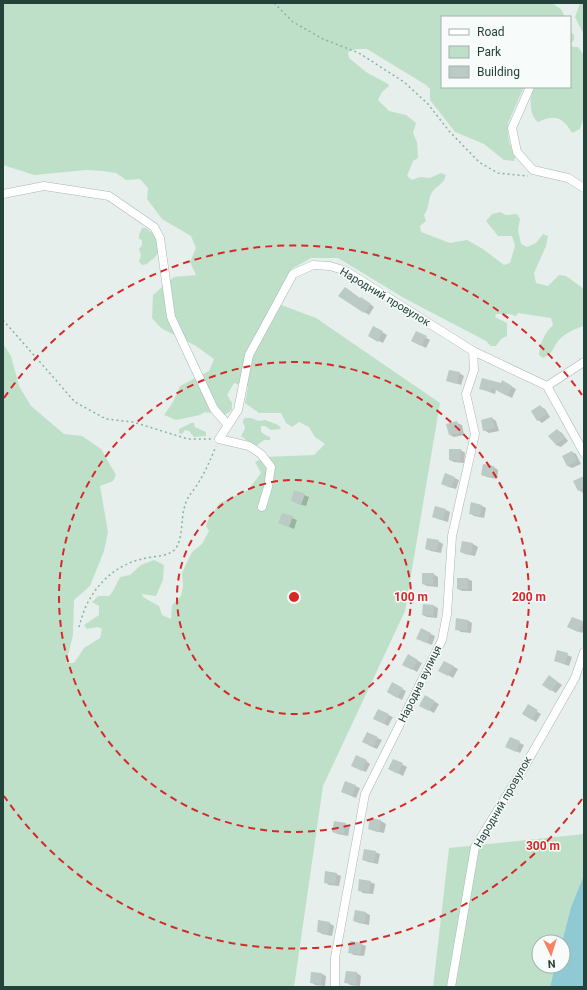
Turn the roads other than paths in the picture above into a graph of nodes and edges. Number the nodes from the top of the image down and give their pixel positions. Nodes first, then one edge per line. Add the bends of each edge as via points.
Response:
1 (530, 88) edge
2 (584, 188) edge
3 (3, 194) edge
4 (472, 351) junction
5 (584, 362) edge
6 (547, 386) junction
7 (228, 425) junction
8 (584, 453) edge
9 (262, 507) dead end
10 (584, 652) edge
11 (335, 987) edge
12 (451, 987) edge

1 - 2 street via 512,128 517,152 533,170 568,178
3 - 7 street via 44,186 110,196 154,227 160,238 172,317 214,408
4 - 6 street, Народний провулок
4 - 7 street, Народний провулок via 346,271 330,266 313,265 294,274 253,348 238,410
4 - 11 street, Народна вулиця via 474,370 466,394 476,434 452,536 447,614 442,640 365,794 335,958
5 - 6 street
6 - 8 street
7 - 9 street, Народний провулок via 219,439 249,446 261,454 271,467
10 - 12 street, Народний провулок via 575,678 475,847

